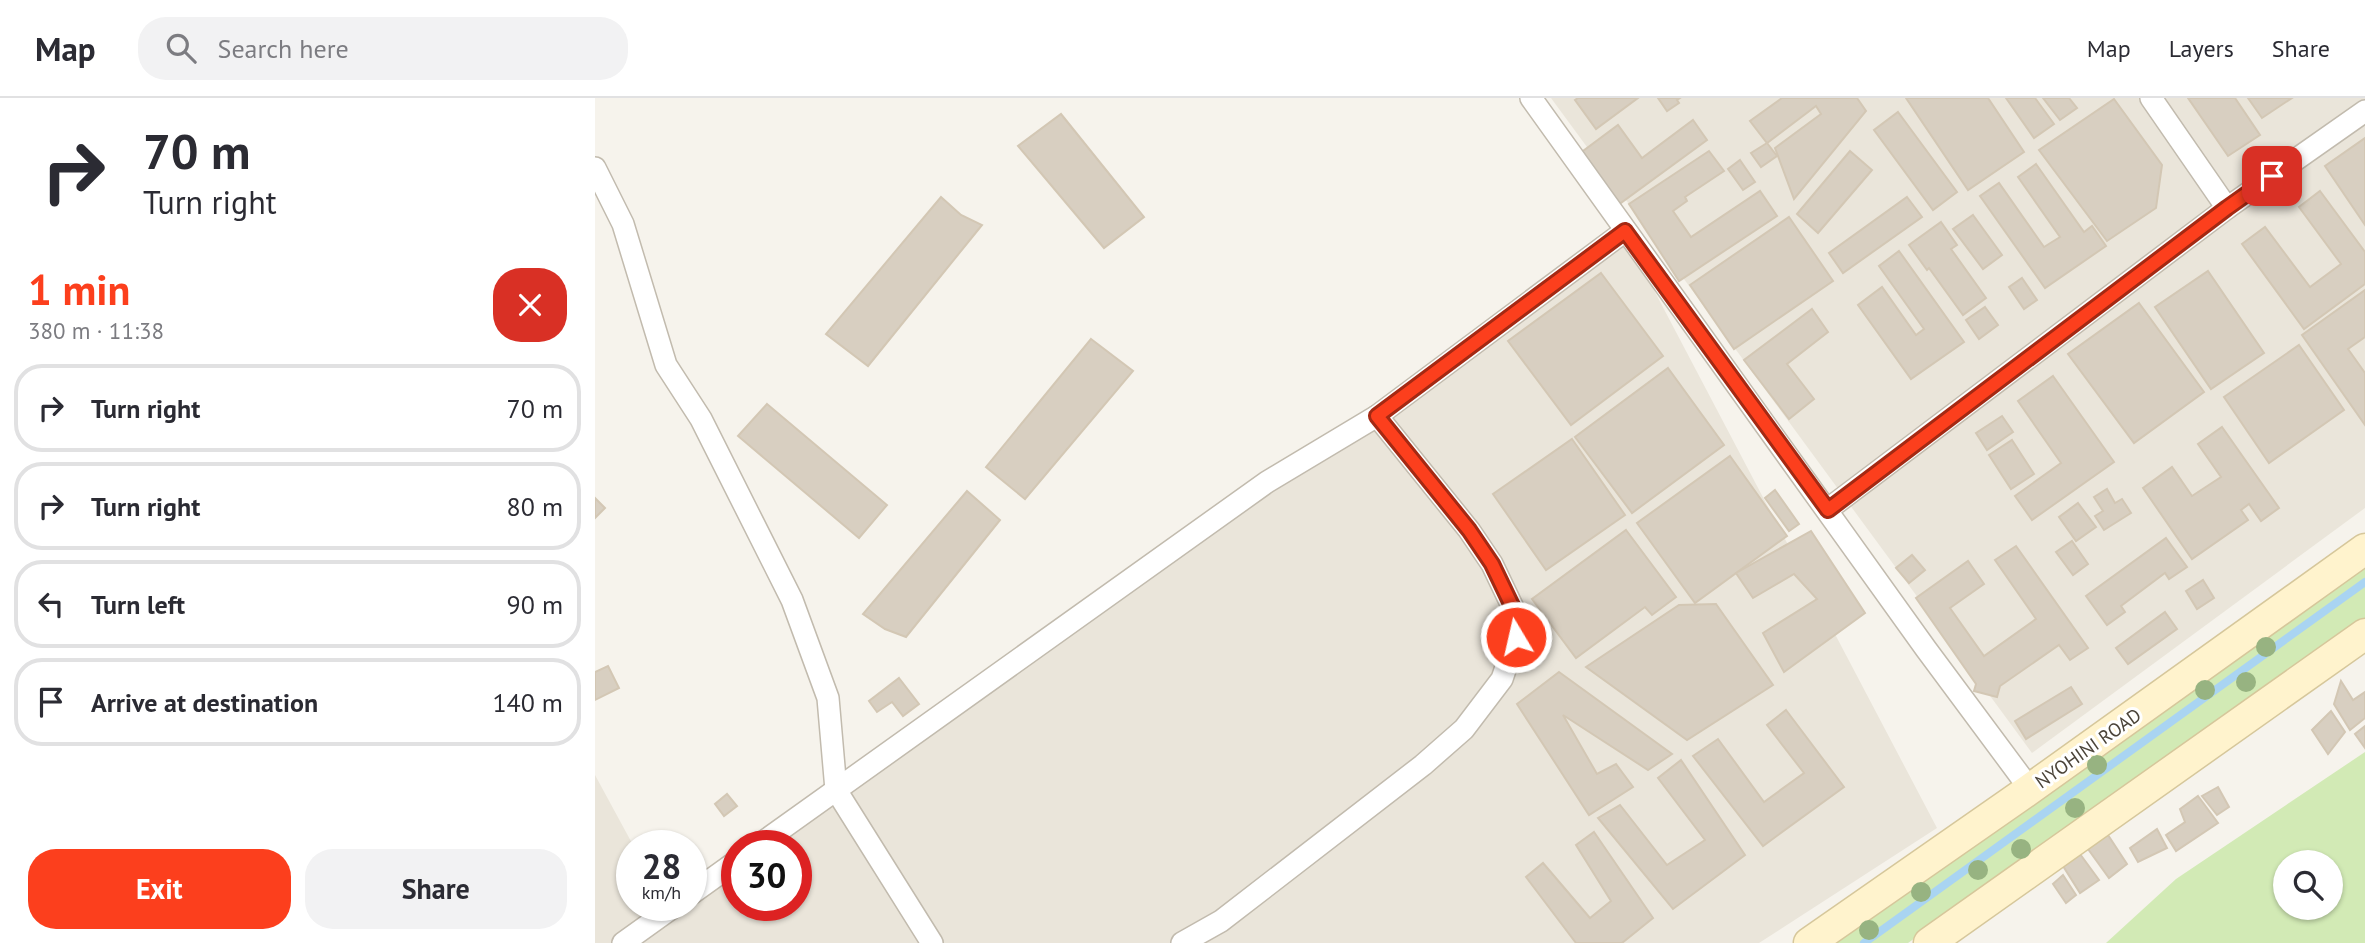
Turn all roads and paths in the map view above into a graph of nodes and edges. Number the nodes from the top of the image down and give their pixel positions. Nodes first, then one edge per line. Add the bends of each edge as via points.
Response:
1 (1531, 98) edge
2 (2151, 98) edge
3 (2365, 111) edge
4 (595, 169) edge
5 (2227, 208) junction
6 (1625, 231) junction
7 (1377, 416) junction
8 (1828, 510) junction
9 (2365, 549) edge
10 (2365, 634) edge
11 (2030, 789) junction
12 (836, 790) junction
13 (780, 830) edge
14 (654, 921) edge
15 (623, 943) edge
16 (932, 943) edge
17 (1182, 943) edge
18 (1809, 943) edge
19 (1929, 943) edge

1 - 6 street
2 - 5 street
3 - 5 street
4 - 12 street via 623,224 666,365 701,419 792,600 828,698
5 - 8 street
6 - 7 street
6 - 8 street
7 - 12 street via 1267,482
7 - 17 street via 1469,530 1509,598 1516,637 1502,679 1464,729 1423,765 1221,921
8 - 11 street
9 - 11 main road, NYOHINI ROAD
10 - 19 main road
11 - 18 main road, NYOHINI ROAD
12 - 13 street
12 - 16 street
14 - 15 street

